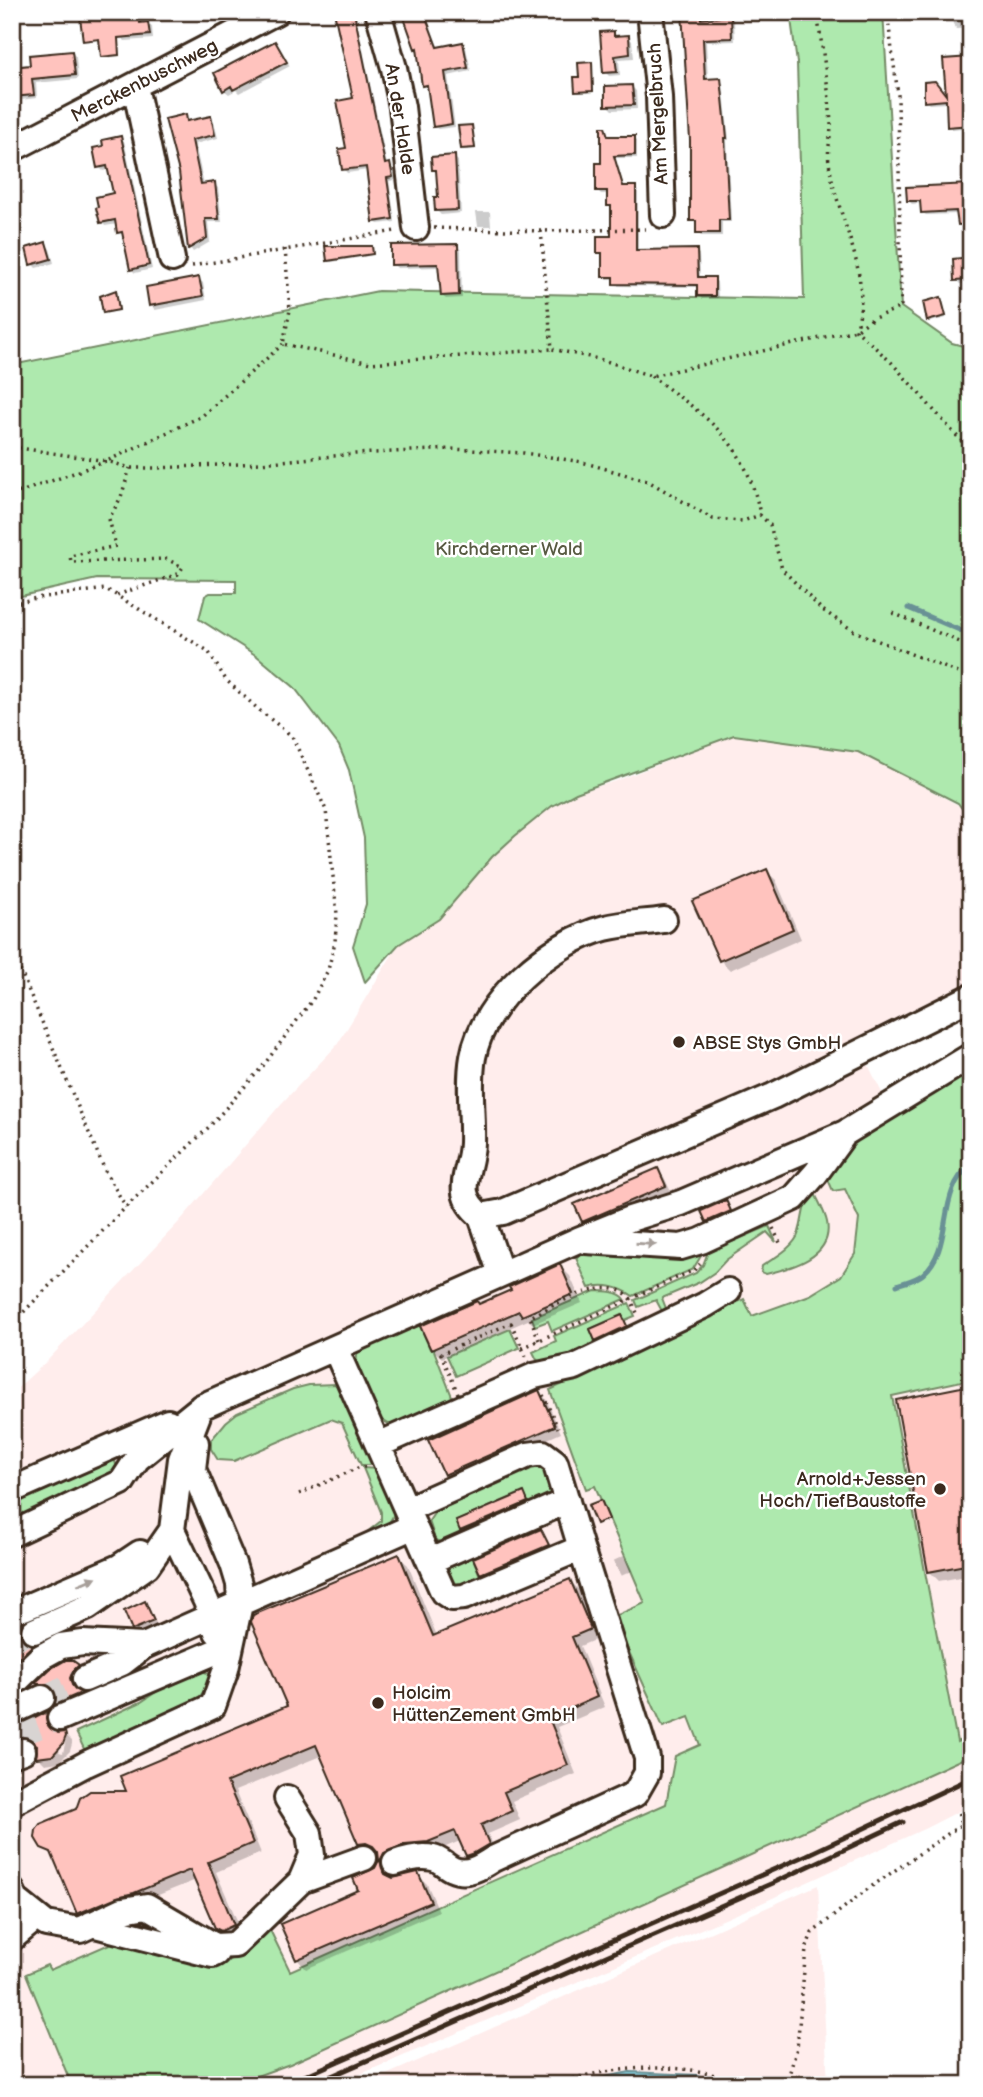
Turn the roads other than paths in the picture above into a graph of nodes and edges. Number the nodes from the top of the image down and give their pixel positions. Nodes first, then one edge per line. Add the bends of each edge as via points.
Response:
1 (276, 12) edge
2 (378, 12) edge
3 (650, 12) edge
4 (135, 86) junction
5 (12, 149) edge
6 (663, 215) dead end
7 (416, 228) dead end
8 (172, 259) dead end
9 (664, 920) dead end
10 (971, 997) edge
11 (971, 1056) edge
12 (845, 1133) junction
13 (481, 1216) junction
14 (578, 1240) junction
15 (501, 1274) junction
16 (728, 1291) dead end
17 (335, 1348) junction
18 (201, 1408) junction
19 (374, 1456) junction
20 (12, 1490) edge
21 (567, 1501) junction
22 (411, 1517) junction
23 (172, 1530) junction
24 (12, 1534) edge
25 (581, 1548) junction
26 (429, 1561) junction
27 (240, 1604) junction
28 (24, 1608) tunnel mouth
29 (212, 1616) junction
30 (34, 1631) tunnel mouth
31 (144, 1646) junction
32 (224, 1659) junction
33 (85, 1679) tunnel mouth
34 (12, 1685) edge
35 (42, 1698) tunnel mouth
36 (62, 1725) tunnel mouth
37 (15, 1738) edge
38 (287, 1798) dead end
39 (12, 1803) edge
40 (364, 1858) dead end
41 (395, 1863) dead end
42 (302, 1881) junction
43 (12, 1891) edge
44 (37, 1917) junction
45 (12, 1938) edge

1 - 4 street, Merckenbuschweg
2 - 7 street, An der Halde via 402,107
3 - 6 street, Am Mergelbruch via 659,97
4 - 5 street, Merckenbuschweg
4 - 8 street
9 - 13 street via 605,928 535,963 513,985 480,1034 470,1081 471,1156 464,1197
10 - 13 street via 773,1096 503,1212
11 - 12 street
12 - 14 street via 681,1203
14 -> 12 street via 681,1247 701,1241 794,1198
13 - 15 street
14 - 15 street
15 - 17 street
16 - 19 street via 575,1367 534,1376
17 - 18 street
17 - 19 street
18 - 20 street
18 - 23 street via 181,1459
18 - 24 street via 137,1459 122,1482
18 - 27 street via 193,1469 233,1564
19 - 22 street
21 - 22 street via 555,1462 543,1453 527,1455
21 - 25 street
21 - 26 street
22 - 26 street
22 - 27 street
28 -> 23 street via 119,1567
23 - 29 street
23 - 30 street via 147,1566 128,1581 88,1608
25 - 26 street via 464,1597 452,1598 443,1592
25 - 41 street via 647,1758 642,1784 621,1802 479,1868 453,1870 434,1858
27 - 29 street
27 - 32 street
29 - 31 street
29 - 32 street
31 - 33 street via 122,1663
31 - 34 street via 61,1646 41,1657
32 - 36 street via 149,1680
32 - 39 street via 213,1706
35 - 37 street
38 - 42 street via 309,1833 312,1855
40 - 42 street
42 - 44 street via 235,1945 215,1946 147,1906 124,1910 80,1930 46,1924
43 - 44 street
44 - 45 street

